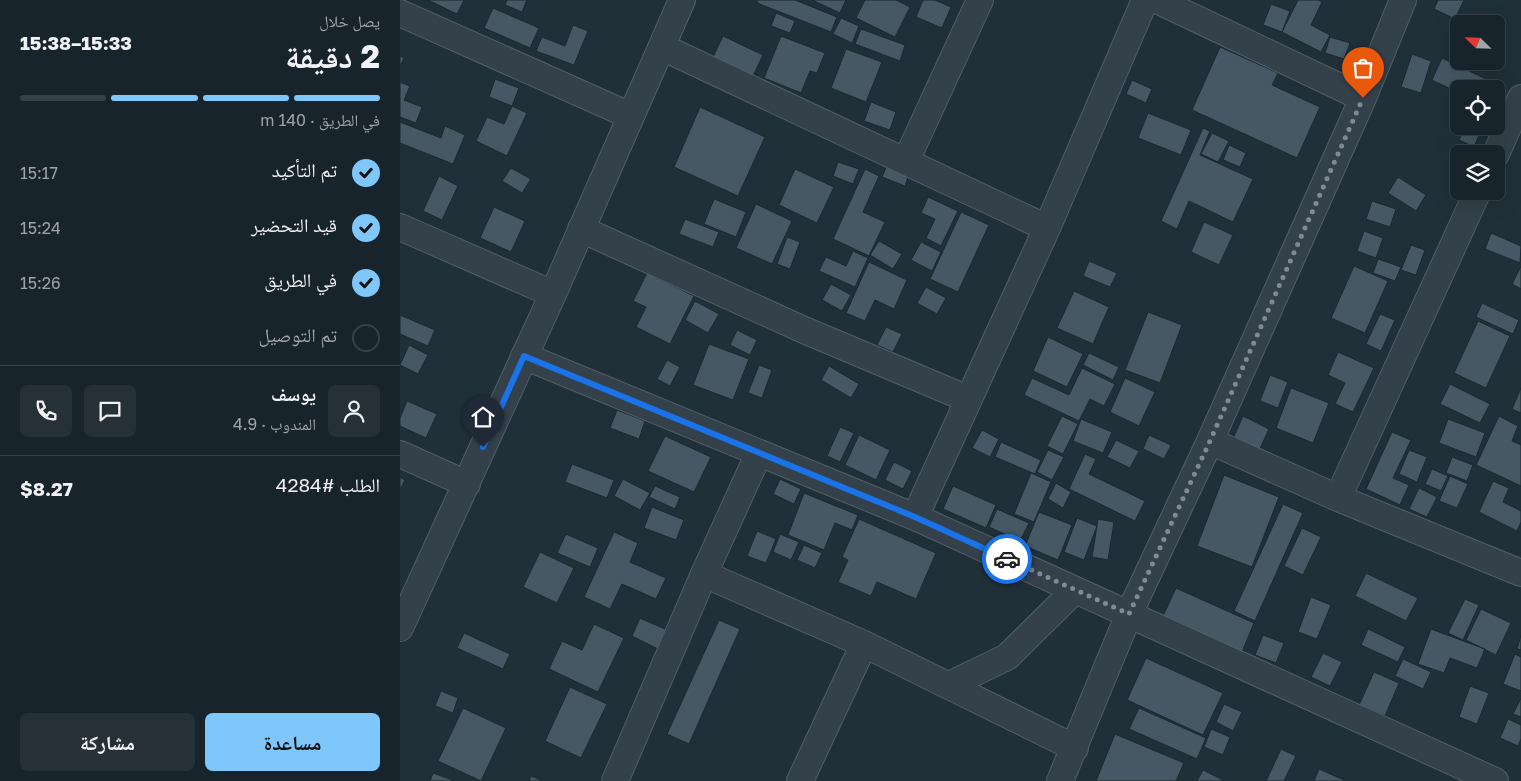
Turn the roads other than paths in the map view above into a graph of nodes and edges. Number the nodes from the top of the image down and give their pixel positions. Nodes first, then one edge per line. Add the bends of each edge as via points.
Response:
1 (682, 0) edge
2 (980, 0) edge
3 (1145, 0) edge
4 (1157, 0) edge
5 (1404, 0) edge
6 (400, 13) edge
7 (662, 48) junction
8 (1363, 98) junction
9 (1521, 98) edge
10 (631, 116) junction
11 (1500, 145) edge
12 (906, 161) junction
13 (1474, 200) edge
14 (400, 227) edge
15 (1047, 228) junction
16 (581, 229) junction
17 (553, 294) junction
18 (524, 356) junction
19 (968, 399) junction
20 (1210, 441) junction
21 (400, 454) edge
22 (759, 454) junction
23 (467, 484) junction
24 (1338, 498) junction
25 (915, 517) junction
26 (1521, 573) edge
27 (704, 574) junction
28 (1076, 590) junction
29 (1129, 614) junction
30 (402, 617) edge
31 (864, 644) junction
32 (949, 686) junction
33 (1075, 748) junction
34 (615, 781) edge
35 (800, 781) edge
36 (1060, 781) edge
37 (1495, 781) edge

1 - 7 street
2 - 12 street
3 - 15 street
4 - 8 street
5 - 8 street
6 - 10 street
7 - 10 street
7 - 12 street
8 - 20 street
9 - 11 street
10 - 16 street
12 - 15 street
13 - 24 street
14 - 17 street
15 - 19 street
16 - 17 street
16 - 19 street via 804,330
17 - 18 street
18 - 22 street
18 - 23 street
19 - 25 street
20 - 24 street
20 - 29 street
21 - 23 street
22 - 25 street
22 - 27 street
23 - 30 street
24 - 26 street
25 - 28 street
27 - 31 street
27 - 34 street
28 - 29 street
28 - 32 street via 1007,657
29 - 33 street
29 - 37 street
31 - 32 street
31 - 35 street
32 - 33 street
33 - 36 street

